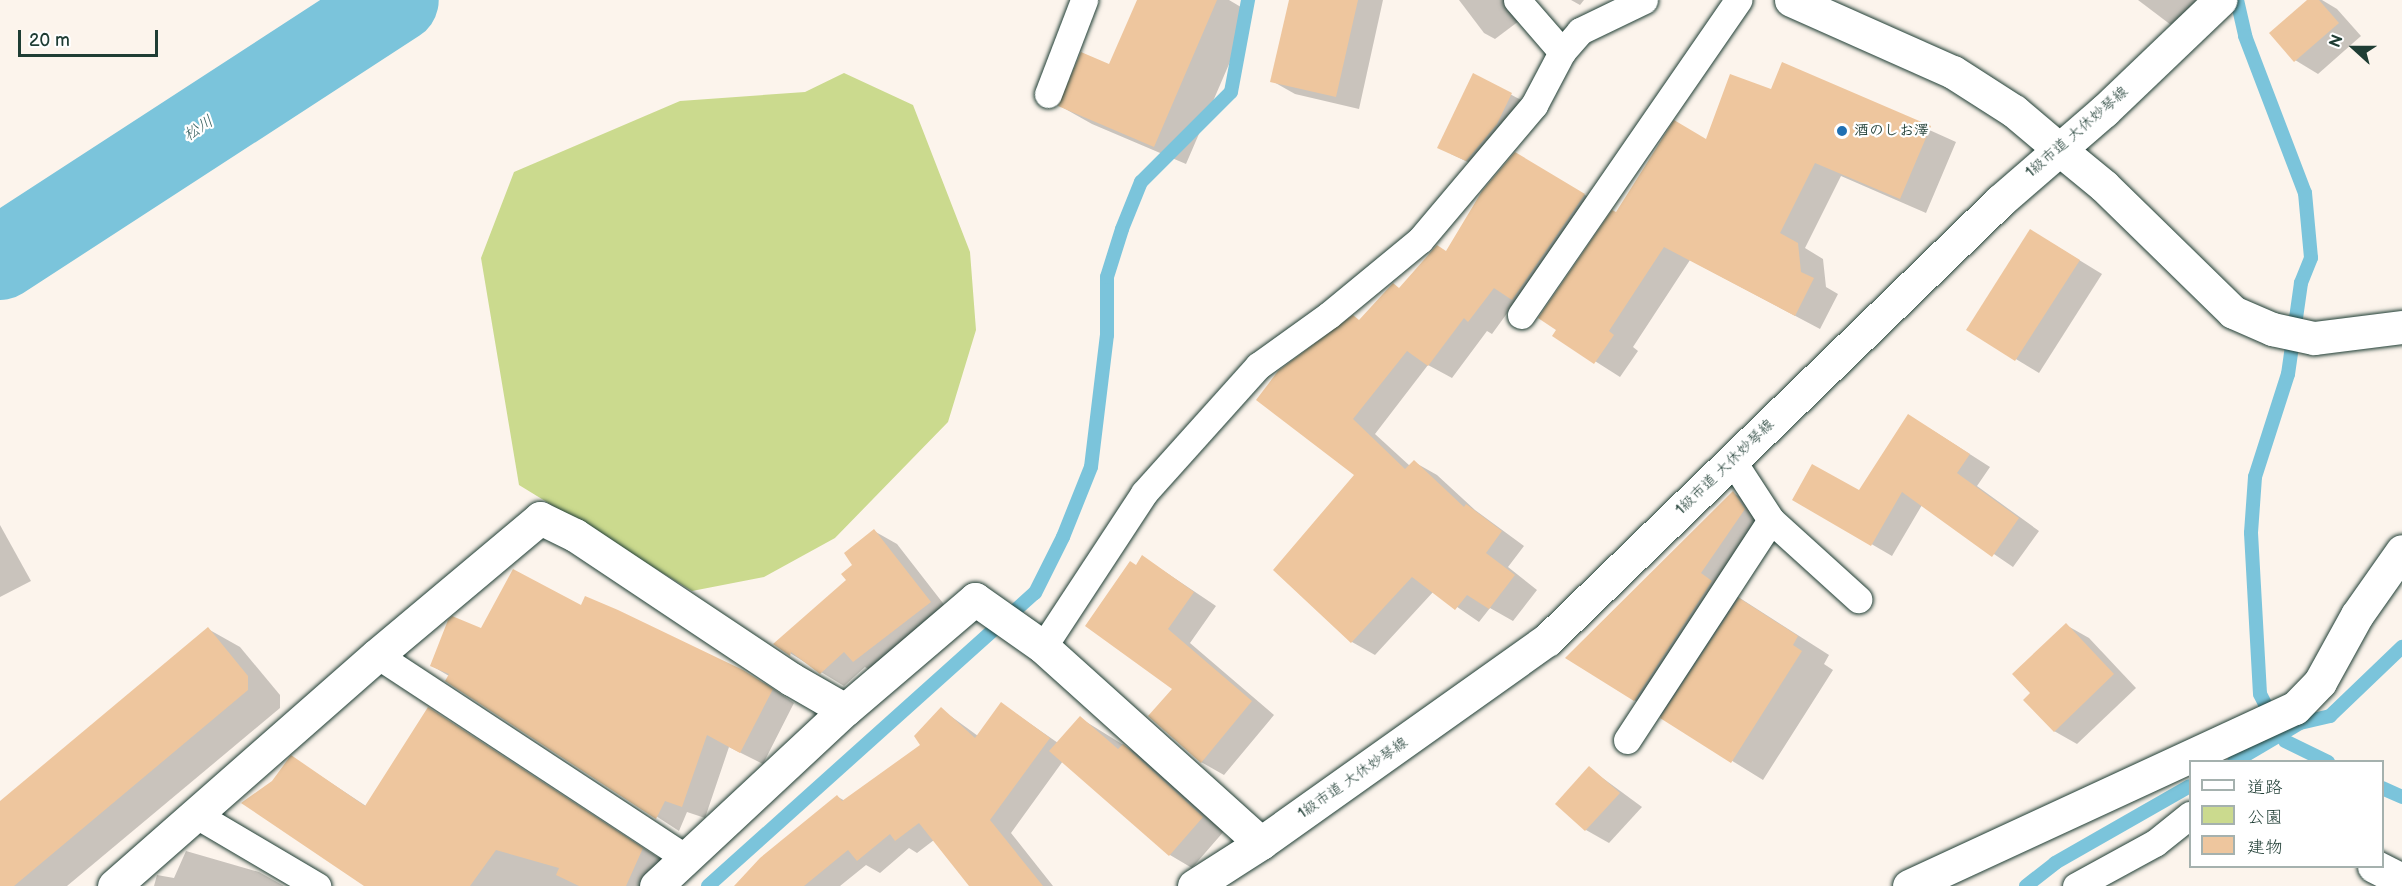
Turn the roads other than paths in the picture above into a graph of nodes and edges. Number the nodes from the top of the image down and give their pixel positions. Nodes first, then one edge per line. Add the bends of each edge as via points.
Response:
1 (1084, 0) edge
2 (1517, 0) edge
3 (1644, 0) edge
4 (1738, 0) edge
5 (1791, 0) edge
6 (2220, 1) edge
7 (1562, 52) junction
8 (1048, 94) dead end
9 (2058, 149) junction
10 (1521, 315) dead end
11 (2402, 327) edge
12 (1732, 460) junction
13 (1771, 519) junction
14 (2402, 551) edge
15 (1858, 599) dead end
16 (1036, 643) junction
17 (377, 655) junction
18 (845, 710) junction
19 (1626, 740) dead end
20 (2221, 754) edge
21 (2207, 760) edge
22 (2189, 768) edge
23 (195, 814) junction
24 (2189, 816) edge
25 (1261, 843) junction
26 (685, 857) junction
27 (2376, 868) edge
28 (2402, 880) edge
29 (114, 886) edge
30 (317, 886) edge
31 (656, 886) edge
32 (1194, 886) edge
33 (1909, 886) edge
34 (2076, 886) edge

1 - 8 lane
2 - 7 lane
3 - 7 lane via 1580,31
4 - 10 lane
5 - 9 street via 1953,72 2014,111
6 - 9 street, 1級市道 大休妙琴線
7 - 16 lane via 1533,105 1420,240 1329,315 1258,366 1144,494
9 - 11 street via 2104,186 2233,312 2272,329 2314,338
9 - 12 street, 1級市道 大休妙琴線
12 - 13 lane
12 - 25 street, 1級市道 大休妙琴線 via 1547,640
13 - 15 lane
13 - 19 lane
14 - 20 street via 2357,615 2320,682 2295,708 2259,725
16 - 18 street via 975,599
16 - 25 street
17 - 18 street via 540,519 575,535 791,679
17 - 23 street
17 - 26 lane
18 - 26 street
20 - 21 street
22 - 33 street
23 - 29 street
23 - 30 lane
24 - 34 lane via 2155,843
25 - 32 street, 1級市道 大休妙琴線
26 - 31 street
27 - 28 street

